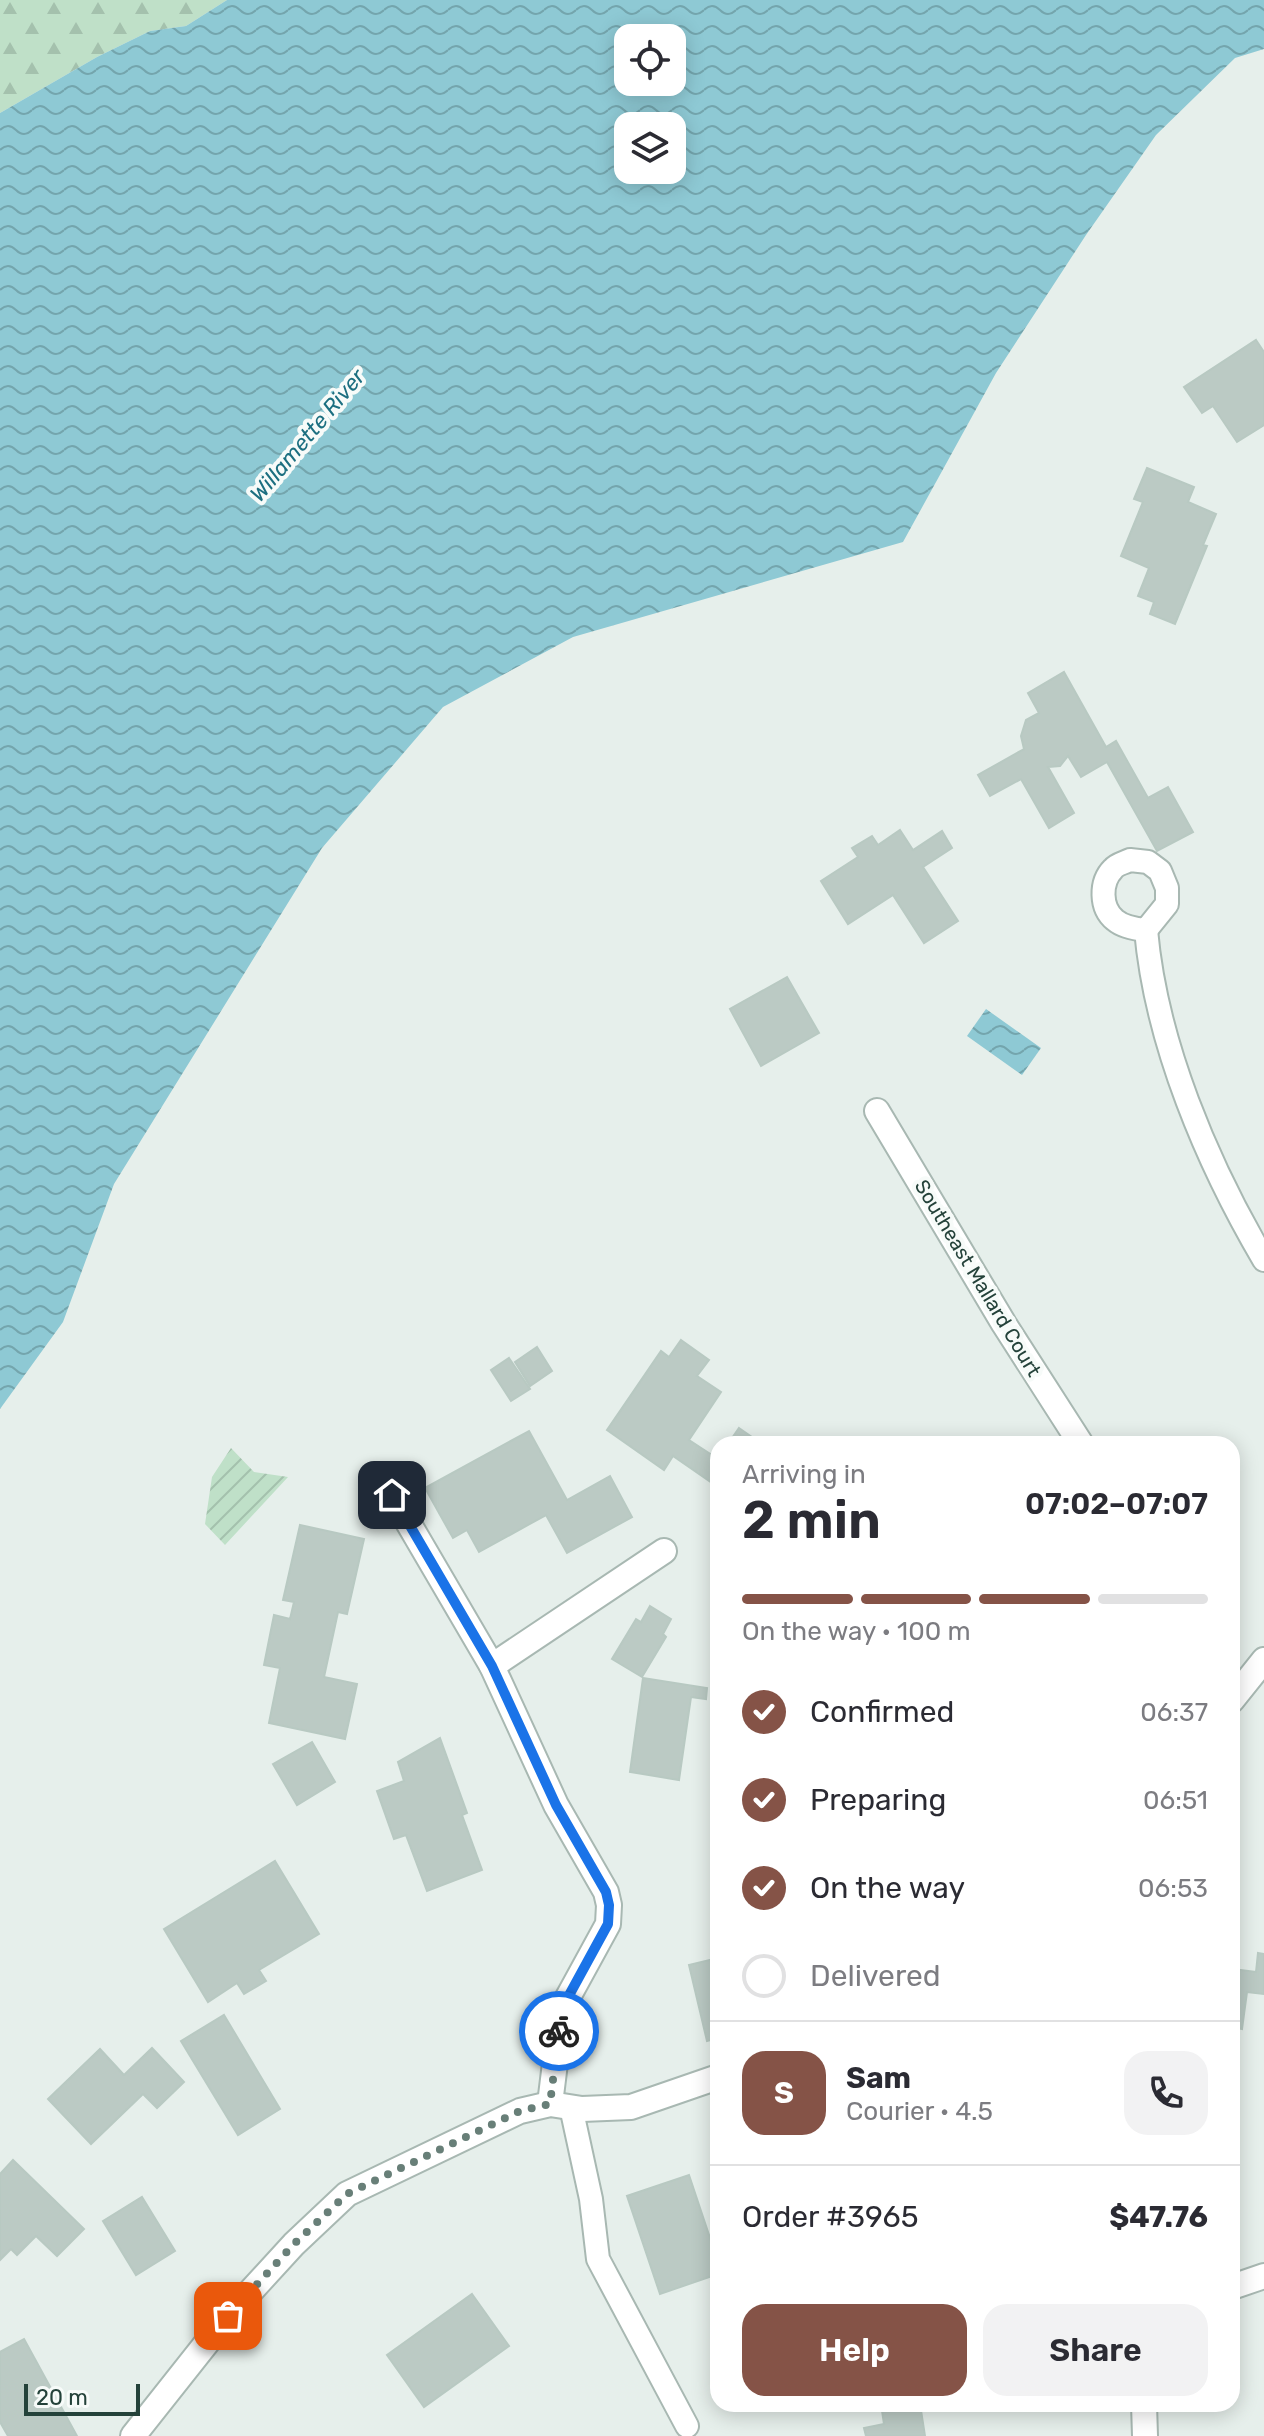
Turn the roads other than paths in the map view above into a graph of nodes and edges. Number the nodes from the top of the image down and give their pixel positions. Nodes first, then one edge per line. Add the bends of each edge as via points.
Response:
1 (1146, 930) dead end
2 (877, 1111) dead end
3 (1264, 1260) edge
4 (1076, 1436) edge
5 (392, 1495) dead end
6 (664, 1551) dead end
7 (1264, 1660) edge
8 (492, 1666) junction
9 (1240, 1685) edge
10 (710, 2080) edge
11 (561, 2106) junction
12 (1264, 2276) edge
13 (1240, 2284) edge
14 (1144, 2412) edge
15 (687, 2426) dead end
16 (133, 2436) edge
17 (1145, 2436) edge

1 - 3 lane via 1149,964 1183,1085 1220,1180
2 - 4 street, Southeast Mallard Court
5 - 8 street
6 - 8 street
7 - 9 street
8 - 11 street via 609,1905 608,1924 561,2014
10 - 11 street via 631,2107
11 - 15 lane via 591,2199 598,2259
11 - 16 street via 520,2111 347,2194 228,2316
12 - 13 street
14 - 17 street

